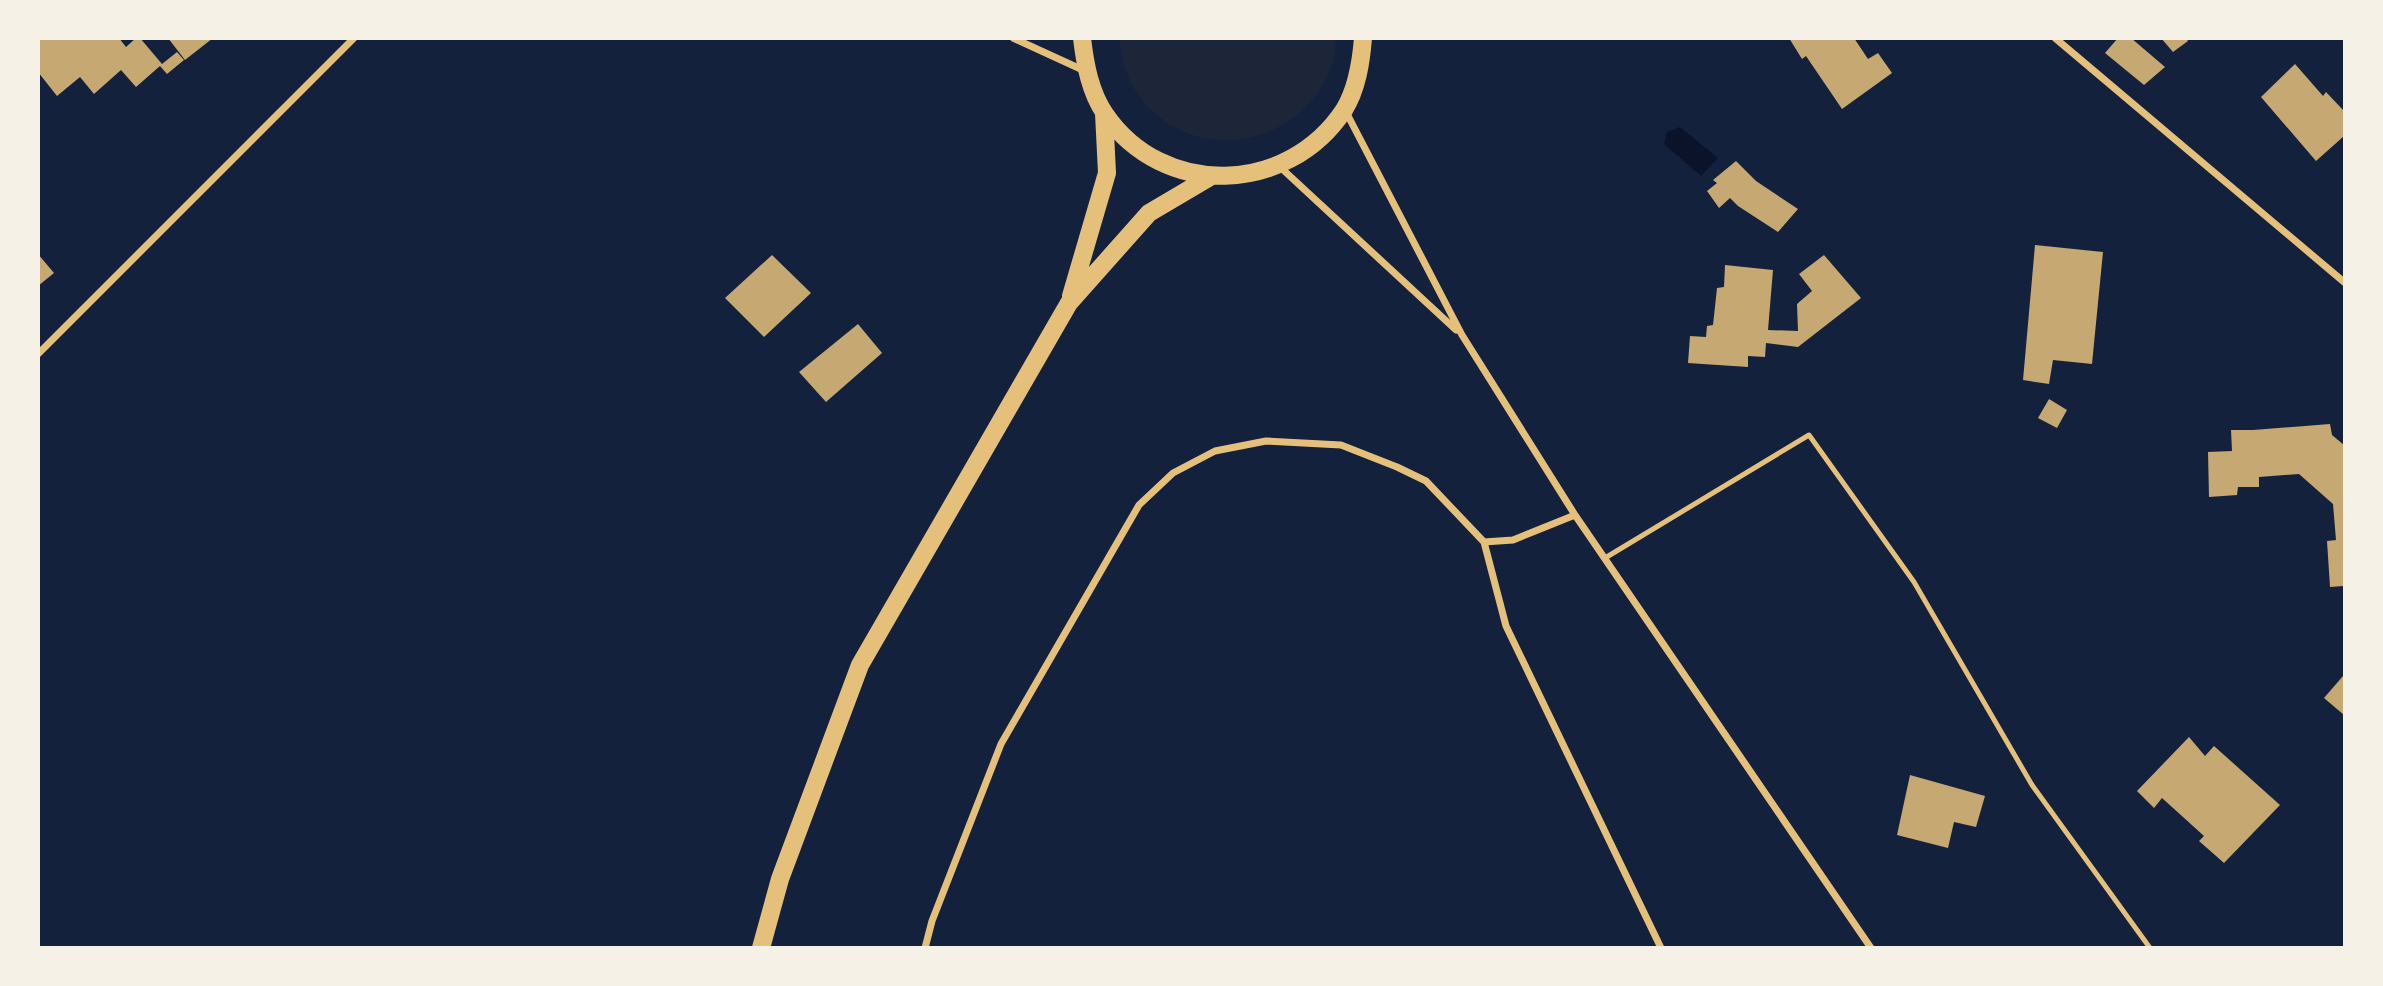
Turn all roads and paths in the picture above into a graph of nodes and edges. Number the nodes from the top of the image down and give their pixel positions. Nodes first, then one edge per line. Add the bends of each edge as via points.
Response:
1 (354, 38) edge
2 (1013, 38) edge
3 (1082, 38) edge
4 (1363, 38) edge
5 (2055, 38) edge
6 (1086, 72) junction
7 (1345, 109) junction
8 (1104, 113) junction
9 (1279, 166) junction
10 (1210, 177) junction
11 (2344, 282) edge
12 (1069, 303) junction
13 (1462, 335) junction
14 (38, 354) edge
15 (1575, 515) junction
16 (1484, 542) junction
17 (1605, 558) junction
18 (761, 947) edge
19 (925, 947) edge
20 (1661, 947) edge
21 (1871, 947) edge
22 (2150, 947) edge

1 - 14 street
2 - 6 street
3 - 6 main road
4 - 7 main road via 1361,68
5 - 11 street
6 - 8 main road
7 - 9 main road via 1317,142
7 - 13 street
8 - 10 main road via 1125,138 1150,157
8 - 12 main road via 1107,173
9 - 10 main road via 1245,176
9 - 13 street
10 - 12 main road via 1149,213
12 - 18 main road via 860,665 780,879
13 - 15 street
15 - 16 street via 1513,540
15 - 17 street
16 - 19 street via 1426,481 1341,445 1266,441 1215,451 1172,473 1139,505 1001,744
16 - 20 street via 1506,626
17 - 21 street
17 - 22 lane via 1809,435 1914,582 2032,785

